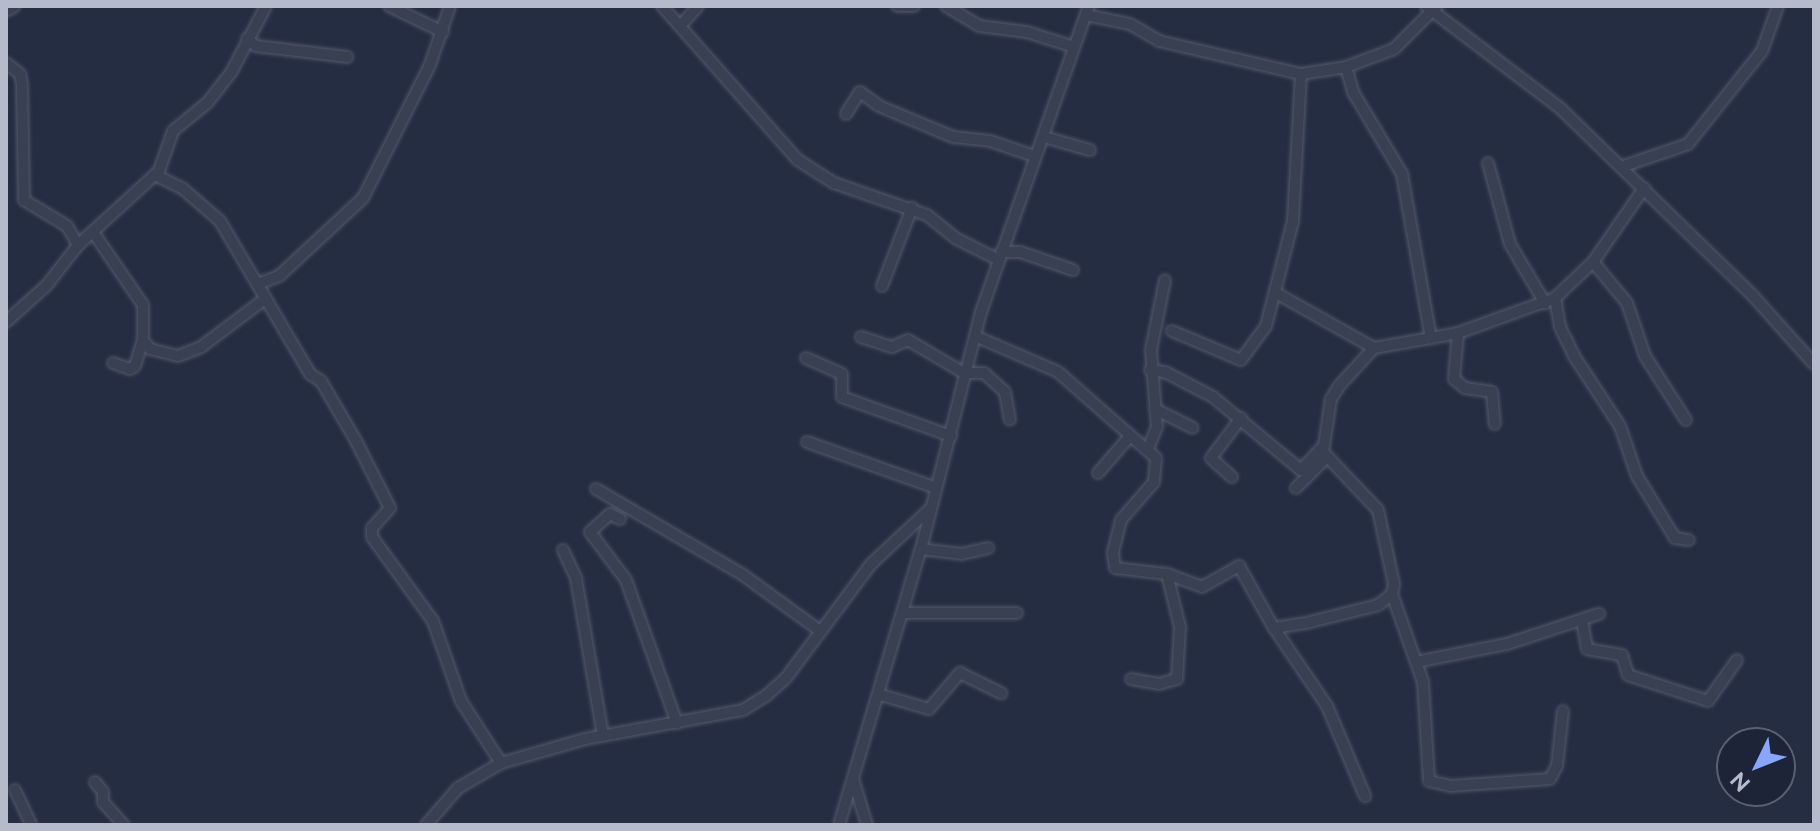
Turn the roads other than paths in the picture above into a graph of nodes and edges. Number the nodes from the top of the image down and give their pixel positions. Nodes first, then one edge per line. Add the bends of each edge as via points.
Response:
1 (15, 6) edge
2 (266, 6) edge
3 (389, 6) edge
4 (450, 6) edge
5 (662, 6) edge
6 (698, 6) edge
7 (897, 6) edge
8 (914, 6) edge
9 (946, 6) edge
10 (1778, 6) edge
11 (1431, 8) edge
12 (6, 11) edge
13 (1088, 11) edge
14 (681, 25) junction
15 (443, 32) junction
16 (247, 39) junction
17 (1071, 46) junction
18 (347, 57) dead end
19 (6, 63) edge
20 (1346, 67) junction
21 (1301, 74) junction
22 (846, 114) dead end
23 (1044, 137) junction
24 (1090, 150) dead end
25 (1034, 156) junction
26 (1488, 163) dead end
27 (1621, 167) junction
28 (155, 175) junction
29 (1644, 188) junction
30 (912, 208) junction
31 (93, 232) junction
32 (78, 245) junction
33 (1000, 256) junction
34 (1593, 262) junction
35 (1073, 270) dead end
36 (1165, 280) dead end
37 (258, 284) junction
38 (882, 286) dead end
39 (1276, 293) junction
40 (266, 298) junction
41 (1550, 301) junction
42 (6, 322) edge
43 (1172, 331) dead end
44 (1458, 333) junction
45 (975, 336) junction
46 (861, 337) dead end
47 (1431, 338) junction
48 (143, 340) junction
49 (1374, 348) junction
50 (806, 358) dead end
51 (113, 363) dead end
52 (1814, 364) edge
53 (1150, 370) junction
54 (964, 373) junction
55 (1155, 409) junction
56 (1241, 418) junction
57 (1010, 420) dead end
58 (1686, 420) dead end
59 (1495, 424) dead end
60 (1193, 428) dead end
61 (951, 436) junction
62 (1130, 436) junction
63 (807, 442) dead end
64 (1324, 443) junction
65 (1148, 449) junction
66 (1326, 458) junction
67 (1098, 473) dead end
68 (1232, 477) dead end
69 (936, 488) junction
70 (1296, 488) dead end
71 (596, 489) dead end
72 (929, 510) junction
73 (620, 519) dead end
74 (1689, 540) dead end
75 (988, 548) dead end
76 (921, 549) junction
77 (563, 550) dead end
78 (1167, 574) junction
79 (1392, 594) junction
80 (902, 613) junction
81 (1017, 613) dead end
82 (1599, 614) dead end
83 (1582, 620) junction
84 (1274, 628) junction
85 (820, 631) junction
86 (1737, 660) dead end
87 (1416, 662) junction
88 (1131, 679) dead end
89 (1001, 693) dead end
90 (881, 695) junction
91 (1563, 711) dead end
92 (677, 723) junction
93 (603, 736) junction
94 (501, 763) junction
95 (95, 782) dead end
96 (854, 782) junction
97 (15, 790) dead end
98 (1365, 796) dead end
99 (31, 825) edge
100 (124, 825) edge
101 (426, 825) edge
102 (839, 825) edge
103 (867, 825) edge

1 - 12 street
2 - 16 street
3 - 15 street
4 - 15 street
5 - 14 street
6 - 14 street
7 - 8 street
9 - 17 street via 979,26 1027,32
10 - 27 street via 1762,51 1688,144
11 - 20 street via 1394,49
11 - 27 street
13 - 17 street
13 - 21 street via 1130,24 1159,41
14 - 30 street via 798,160 834,183
15 - 37 street via 363,198 279,276
16 - 18 street via 256,46
16 - 28 street via 215,94 173,131
17 - 23 street
19 - 32 street via 20,74 22,84 24,200 67,226
20 - 21 street
20 - 47 street via 1353,92 1402,174
21 - 39 street via 1293,221
22 - 25 street via 860,92 879,106 953,137 990,141
23 - 24 street
23 - 25 street
25 - 33 street
26 - 41 street via 1510,244
27 - 29 street
28 - 31 street
28 - 37 street via 182,188 220,221
29 - 34 street
29 - 52 street
30 - 33 street
30 - 38 street
31 - 32 street
31 - 48 street via 143,305
32 - 42 street via 47,285
33 - 35 street via 1020,252
33 - 45 street
34 - 41 street
34 - 58 street via 1627,303 1645,356
36 - 53 street
37 - 40 street
39 - 43 street via 1266,326 1241,360
39 - 49 street
40 - 48 street via 201,347 178,356 150,349
40 - 94 street via 370,468 390,508 372,528 372,537 433,621 461,701
41 - 44 street
41 - 74 street via 1587,383 1628,441 1637,476 1675,538
44 - 47 street
44 - 59 street via 1454,379 1465,388 1492,392
45 - 54 street
45 - 62 street via 1058,372
46 - 54 street via 892,347 908,340 920,344
47 - 49 street
48 - 51 street via 130,369
49 - 64 street via 1331,399
50 - 61 street via 842,374 842,397
53 - 55 street
53 - 56 street via 1183,380
54 - 57 street via 984,373 1000,384 1011,405
54 - 61 street
55 - 60 street
55 - 65 street via 1157,427
56 - 64 street via 1301,470
56 - 68 street via 1211,458
61 - 69 street
62 - 65 street
62 - 67 street via 1114,461
63 - 69 street
64 - 66 street
65 - 78 street via 1156,458 1154,482 1121,520 1112,561 1123,572
66 - 70 street
66 - 79 street via 1378,510
69 - 72 street
71 - 85 street via 743,575
72 - 76 street
72 - 85 street via 871,564
73 - 92 street via 610,514 590,532 626,580
75 - 76 street via 962,554
76 - 80 street
77 - 93 street via 576,578
78 - 84 street via 1202,587 1239,566
78 - 88 street via 1180,627 1177,679 1159,684
79 - 84 street via 1378,605
79 - 87 street
80 - 81 street
80 - 90 street
82 - 83 street
83 - 86 street via 1587,649 1622,655 1628,675 1708,701
83 - 87 street via 1507,644
84 - 98 street via 1327,706
85 - 92 street via 767,695 743,710
87 - 91 street via 1428,721 1429,781 1451,786 1550,779 1557,766
89 - 90 street via 960,673 929,709
90 - 96 street
92 - 93 street
93 - 94 street
94 - 101 street via 458,788
95 - 100 street via 103,802
96 - 102 street
96 - 103 street
97 - 99 street

